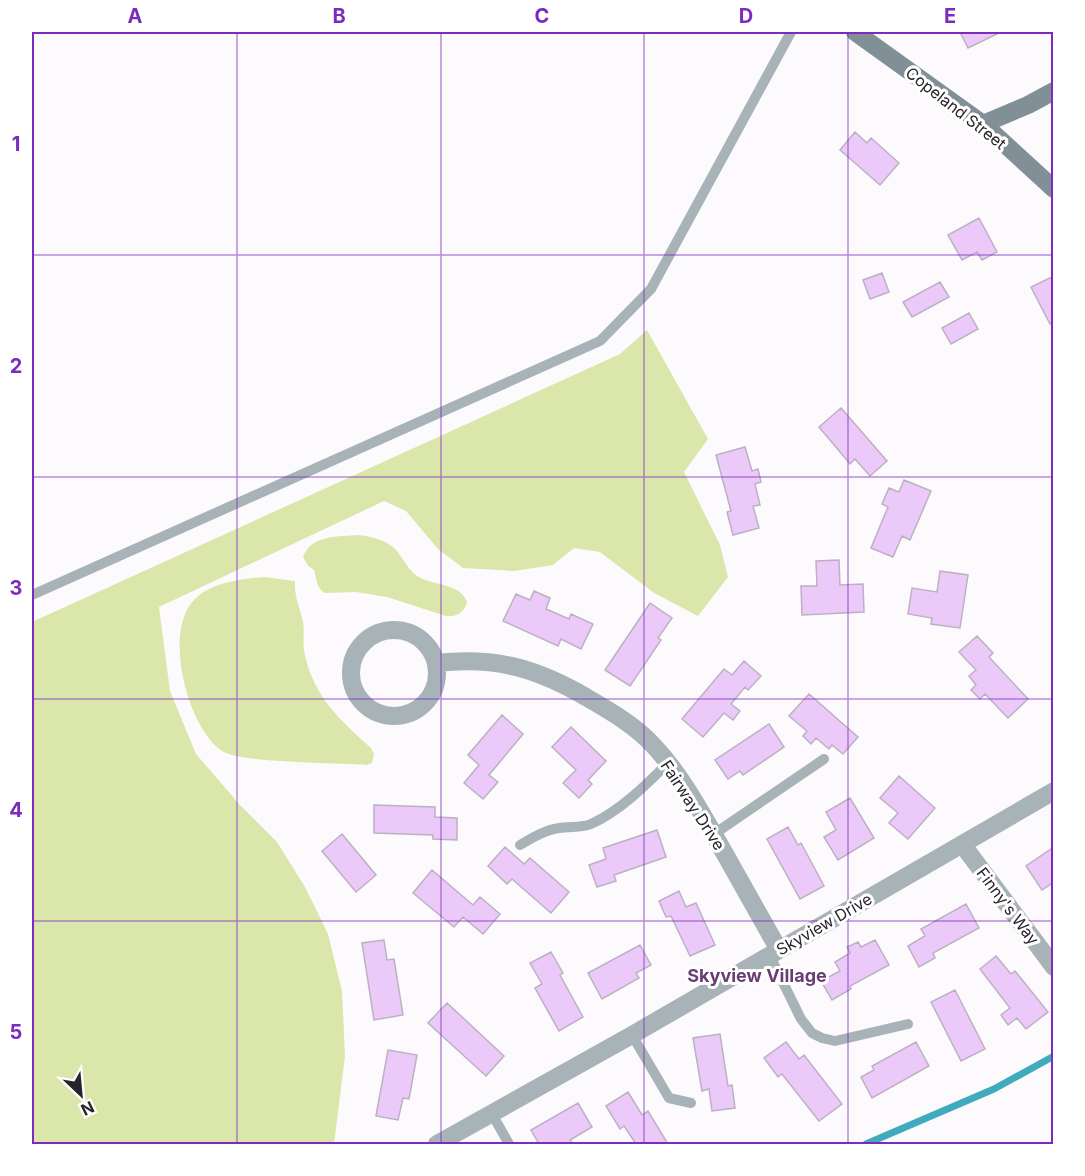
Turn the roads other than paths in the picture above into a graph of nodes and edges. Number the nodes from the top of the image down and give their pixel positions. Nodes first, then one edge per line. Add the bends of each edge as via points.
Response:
1 (791, 32) edge
2 (855, 32) edge
3 (1053, 91) edge
4 (983, 124) junction
5 (1053, 189) edge
6 (32, 595) edge
7 (436, 663) junction
8 (824, 759) dead end
9 (668, 763) junction
10 (1053, 791) edge
11 (714, 834) junction
12 (962, 844) junction
13 (520, 846) dead end
14 (774, 953) junction
15 (1053, 967) edge
16 (908, 1024) dead end
17 (632, 1035) junction
18 (691, 1104) dead end
19 (492, 1114) junction
20 (437, 1144) edge
21 (508, 1144) edge

1 - 6 lane via 651,289 600,341
2 - 4 street, Copeland Street
3 - 4 street
4 - 5 street, Copeland Street
7 - 7 street via 427,647 413,635 385,631 368,639 355,654 352,681 358,698 372,710 389,716 407,714 423,705 433,690
7 - 9 street, Fairway Drive via 493,661 523,668 568,687 613,712 647,739
8 - 11 lane
9 - 11 street, Fairway Drive
9 - 13 lane via 607,815 589,825 539,834
10 - 12 street, Skyview Drive
11 - 14 street, Fairway Drive
12 - 14 street, Skyview Drive
12 - 15 street, Finny's Way
14 - 16 lane via 801,1019 812,1033 835,1041
14 - 17 street, Skyview Drive
17 - 18 lane via 669,1098
17 - 19 street, Skyview Drive
19 - 20 street, Skyview Drive
19 - 21 lane

